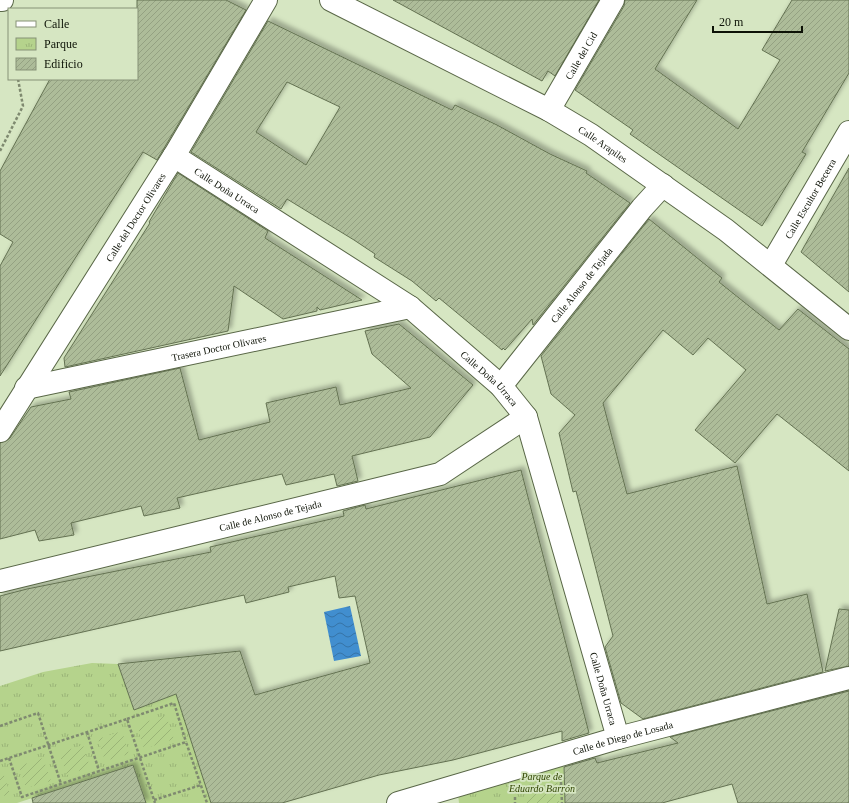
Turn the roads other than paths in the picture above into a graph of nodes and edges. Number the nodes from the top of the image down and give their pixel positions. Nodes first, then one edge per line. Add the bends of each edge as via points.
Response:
1 (266, 0) edge
2 (331, 0) edge
3 (613, 0) edge
4 (549, 110) junction
5 (849, 132) edge
6 (174, 156) junction
7 (663, 184) junction
8 (772, 265) junction
9 (410, 307) junction
10 (849, 329) edge
11 (501, 386) junction
12 (26, 388) junction
13 (526, 417) junction
14 (0, 431) edge
15 (0, 581) edge
16 (849, 678) edge
17 (618, 738) junction
18 (398, 803) edge

1 - 6 street, Calle del Doctor Olivares
2 - 4 street, Calle Arapiles
3 - 4 street, Calle del Cid
4 - 7 street, Calle Arapiles
5 - 8 street, Calle Escultor Becerra
6 - 9 street, Calle Doña Urraca
6 - 12 street, Calle del Doctor Olivares
7 - 8 street, Calle Arapiles
7 - 11 street, Calle Alonso de Tejada
8 - 10 street, Calle Arapiles
9 - 11 street, Calle Doña Urraca
9 - 12 street, Trasera Doctor Olivares
11 - 13 street, Calle Doña Urraca
12 - 14 street, Calle del Doctor Olivares
13 - 15 street, Calle de Alonso de Tejada via 440,474
13 - 17 street, Calle Doña Urraca
16 - 17 street, Calle de Diego de Losada
17 - 18 street, Calle de Diego de Losada

